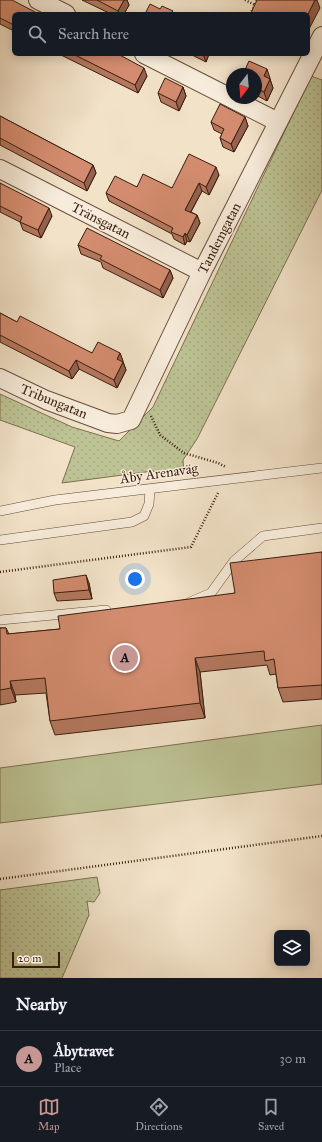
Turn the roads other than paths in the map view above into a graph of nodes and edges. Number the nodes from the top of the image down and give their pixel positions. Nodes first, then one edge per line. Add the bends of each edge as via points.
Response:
1 (38, 0) edge
2 (62, 12) edge
3 (322, 36) edge
4 (148, 56) edge
5 (278, 122) junction
6 (0, 169) edge
7 (202, 272) junction
8 (0, 378) edge
9 (108, 423) joint
10 (322, 468) edge
11 (150, 489) junction
12 (0, 511) edge
13 (322, 528) edge
14 (0, 540) edge
15 (182, 603) edge
16 (118, 609) edge
17 (0, 620) edge

1 - 2 street
3 - 5 street, Tandemgatan
4 - 5 street
5 - 7 street, Tandemgatan
6 - 7 street, Tränsgatan
7 - 9 street, Tandemgatan via 131,420 126,423
8 - 9 street, Tribungatan via 46,400
10 - 11 lane, Åby Arenaväg
11 - 12 lane, Åby Arenaväg via 55,500
11 - 14 lane via 149,504 144,516 132,522
13 - 15 lane via 263,536 234,561 211,593
16 - 17 lane

